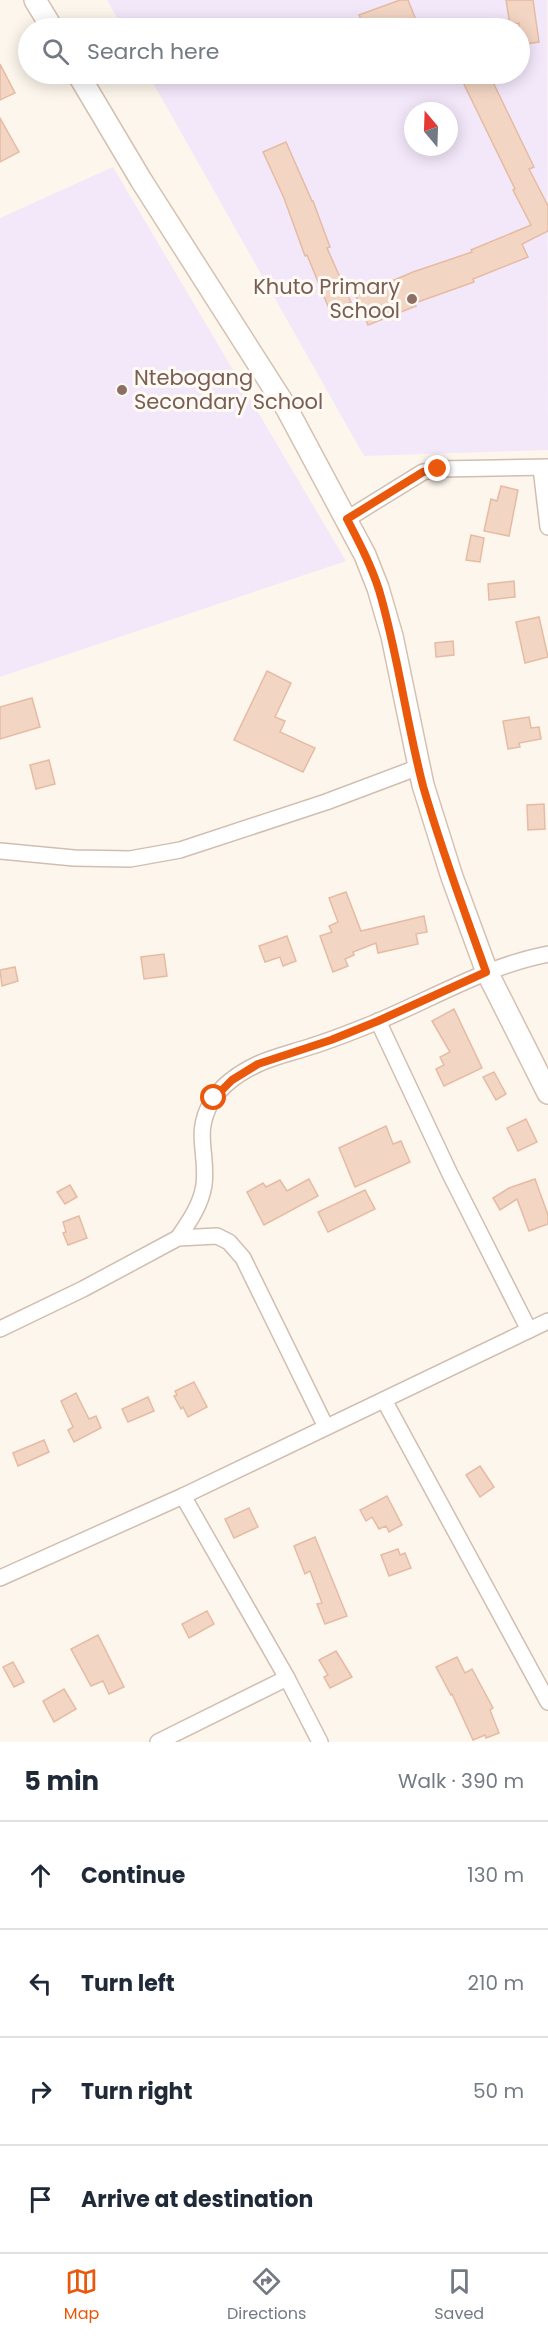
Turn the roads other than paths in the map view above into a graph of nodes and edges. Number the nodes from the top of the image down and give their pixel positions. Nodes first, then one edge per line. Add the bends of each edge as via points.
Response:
1 (35, 0) edge
2 (46, 18) edge
3 (84, 84) edge
4 (544, 468) edge
5 (347, 519) junction
6 (548, 527) edge
7 (419, 767) junction
8 (0, 851) edge
9 (548, 954) edge
10 (486, 972) junction
11 (378, 1021) junction
12 (548, 1093) edge
13 (178, 1238) junction
14 (548, 1321) edge
15 (2, 1323) edge
16 (529, 1330) junction
17 (384, 1400) junction
18 (326, 1427) junction
19 (183, 1496) junction
20 (0, 1578) edge
21 (287, 1678) junction
22 (548, 1702) edge
23 (158, 1742) edge
24 (320, 1742) edge

1 - 2 street
3 - 5 street via 287,409
4 - 5 street via 423,472
4 - 6 street
5 - 7 street via 366,555 392,636
7 - 8 street via 180,850 130,859
7 - 10 street
9 - 10 street
10 - 11 street
10 - 12 street
11 - 13 street via 258,1064 232,1080 214,1098 204,1115 201,1134 204,1186 194,1215
11 - 16 street
13 - 15 street via 83,1289
13 - 18 street via 217,1236 229,1242 243,1258
14 - 16 street
16 - 17 street
17 - 18 street
17 - 22 street
18 - 19 street
19 - 20 street
19 - 21 street
21 - 23 street
21 - 24 street

